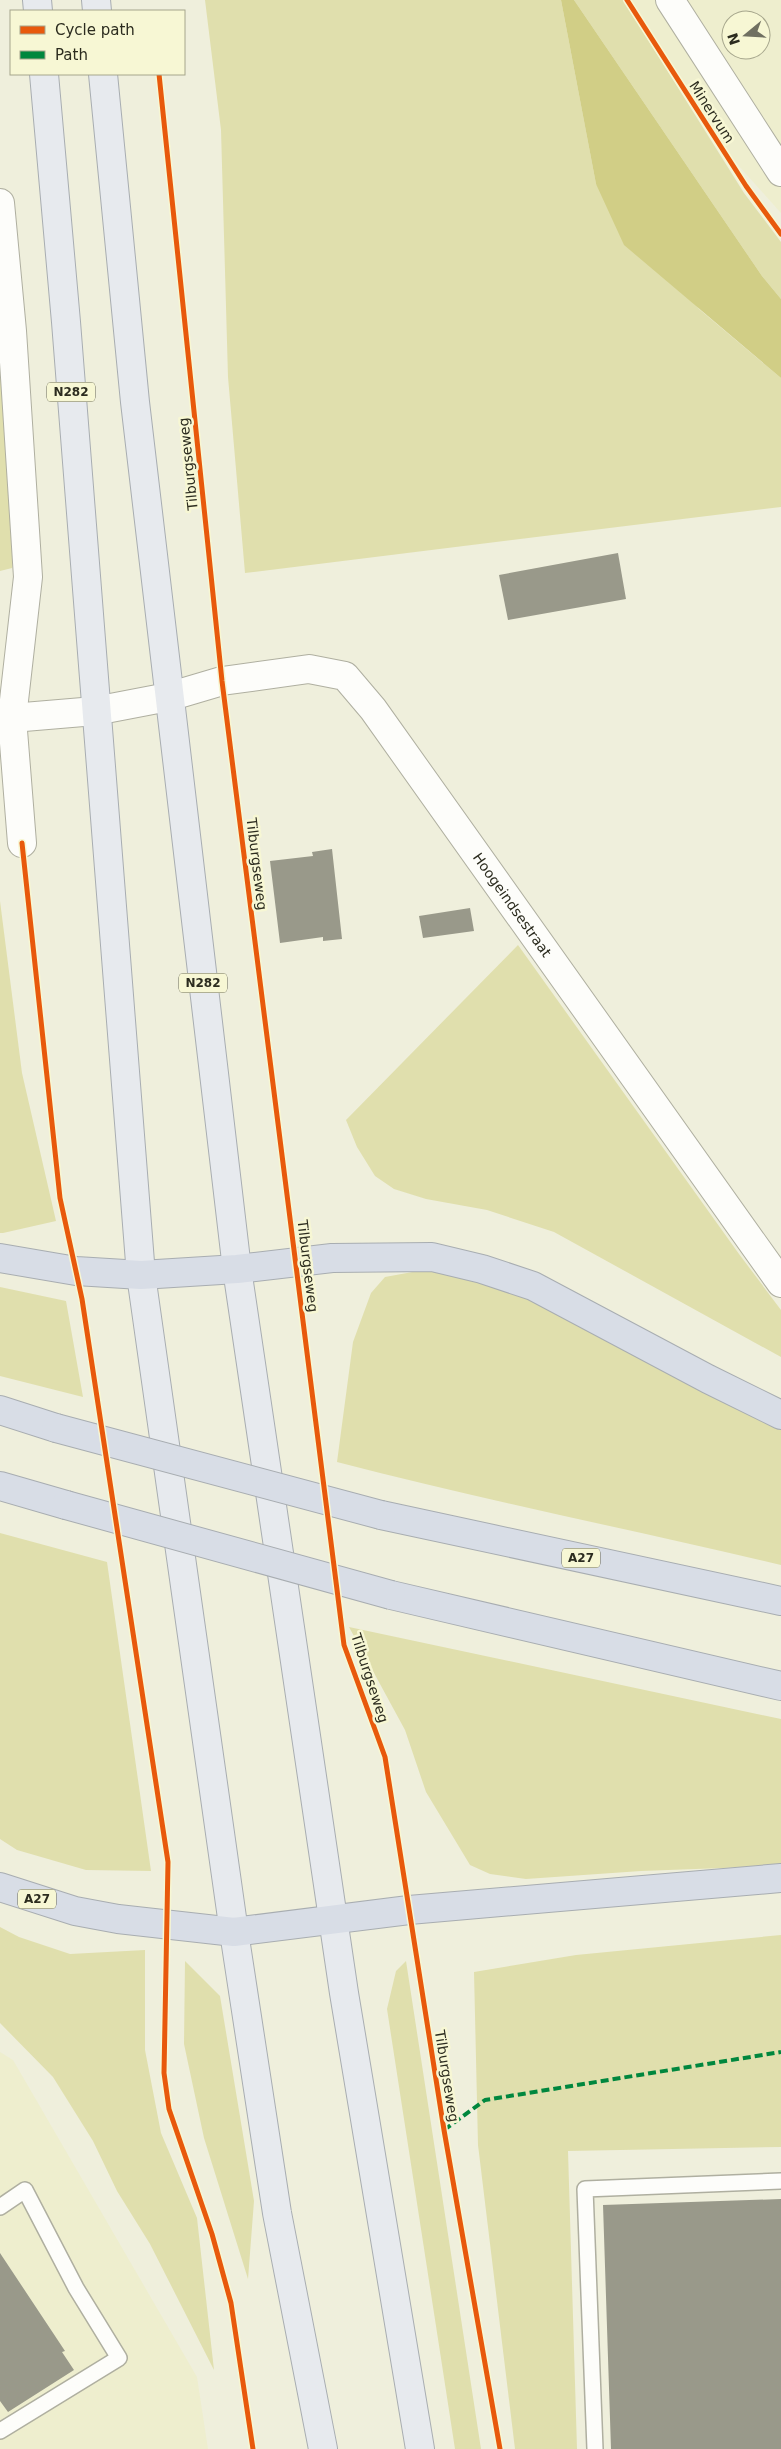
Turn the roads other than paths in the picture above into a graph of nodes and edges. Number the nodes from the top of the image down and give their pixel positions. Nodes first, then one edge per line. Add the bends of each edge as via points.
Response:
1 (670, 0) edge
2 (44, 75) edge
3 (103, 75) edge
4 (781, 172) edge
5 (0, 203) edge
6 (168, 697) junction
7 (95, 711) junction
8 (6, 718) edge
9 (22, 843) dead end
10 (0, 1258) edge
11 (237, 1269) junction
12 (141, 1275) junction
13 (781, 1283) edge
14 (0, 1410) edge
15 (781, 1415) edge
16 (0, 1486) edge
17 (781, 1601) edge
18 (781, 1686) edge
19 (781, 1878) edge
20 (0, 1887) edge
21 (333, 1919) junction
22 (234, 1932) junction
23 (781, 2181) edge
24 (0, 2206) edge
25 (0, 2431) edge
26 (323, 2449) edge
27 (420, 2449) edge
28 (595, 2449) edge

1 - 4 street, Minervum
2 - 7 main road, N282
3 - 6 main road, N282
5 - 8 street via 28,577
6 - 7 street, Hoogeindsestraat
6 - 11 main road, N282
6 - 13 street, Hoogeindsestraat via 222,681 309,669 345,676 373,709
7 - 8 street, Hoogeindsestraat
7 - 12 main road, N282
8 - 9 street
10 - 12 highway via 76,1271
11 - 12 highway
11 - 15 highway via 382,1256 432,1257 482,1269 533,1286
11 - 21 main road
12 - 22 main road
14 - 17 highway, A27, bridge via 56,1428 381,1514
16 - 18 highway, bridge via 392,1595
19 - 21 highway
20 - 22 highway, A27 via 75,1911
21 - 22 highway
21 - 27 main road
22 - 26 main road via 277,2213
23 - 28 lane via 584,2189
24 - 25 lane via 26,2190 76,2288 119,2358

